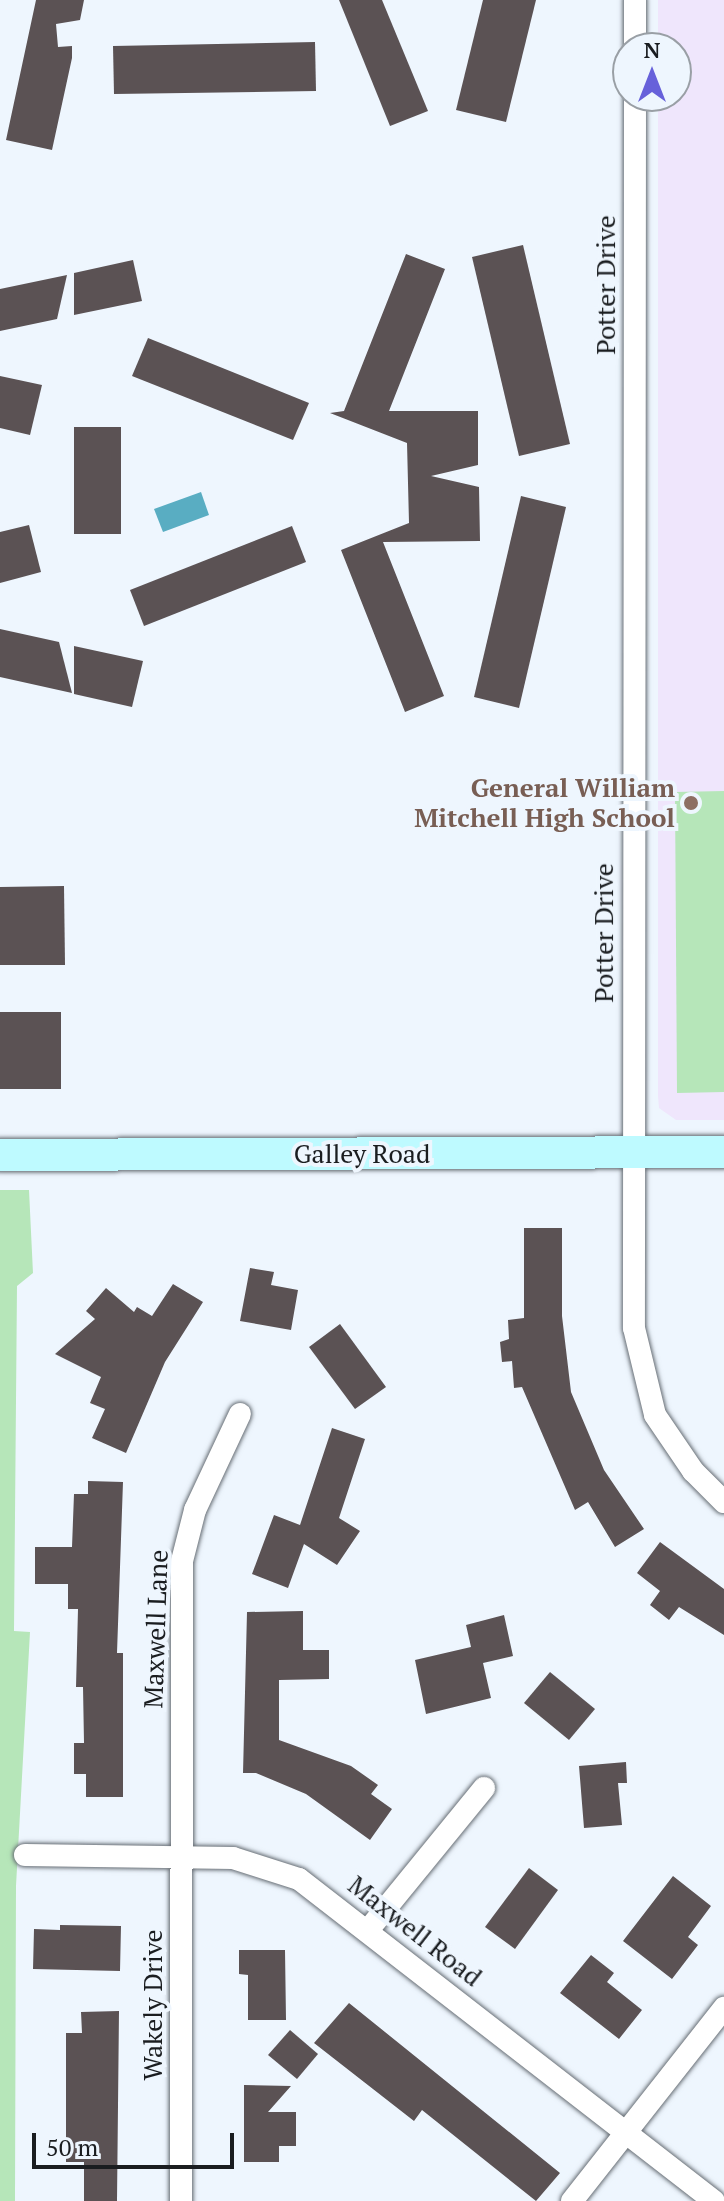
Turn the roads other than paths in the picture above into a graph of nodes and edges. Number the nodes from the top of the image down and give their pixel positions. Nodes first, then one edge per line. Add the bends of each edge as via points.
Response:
1 (635, 0) edge
2 (635, 32) edge
3 (635, 112) edge
4 (724, 1152) edge
5 (632, 1153) junction
6 (0, 1155) edge
7 (240, 1414) dead end
8 (724, 1502) edge
9 (484, 1788) dead end
10 (25, 1855) dead end
11 (180, 1857) junction
12 (369, 1929) junction
13 (724, 2008) edge
14 (627, 2132) junction
15 (181, 2201) edge
16 (572, 2201) edge
17 (714, 2201) edge

1 - 2 street
3 - 5 street, Potter Drive
4 - 5 main road, Galley Road
5 - 6 main road, Galley Road
5 - 8 street, Potter Drive via 634,1328 646,1388 670,1440
7 - 11 street, Maxwell Lane via 195,1510 182,1561
9 - 12 street
10 - 11 street, Maxwell Road
11 - 12 street, Maxwell Road via 233,1858 279,1870
11 - 15 street, Wakely Drive
12 - 14 street, Maxwell Road
13 - 14 street
14 - 16 street
14 - 17 street, Maxwell Road

